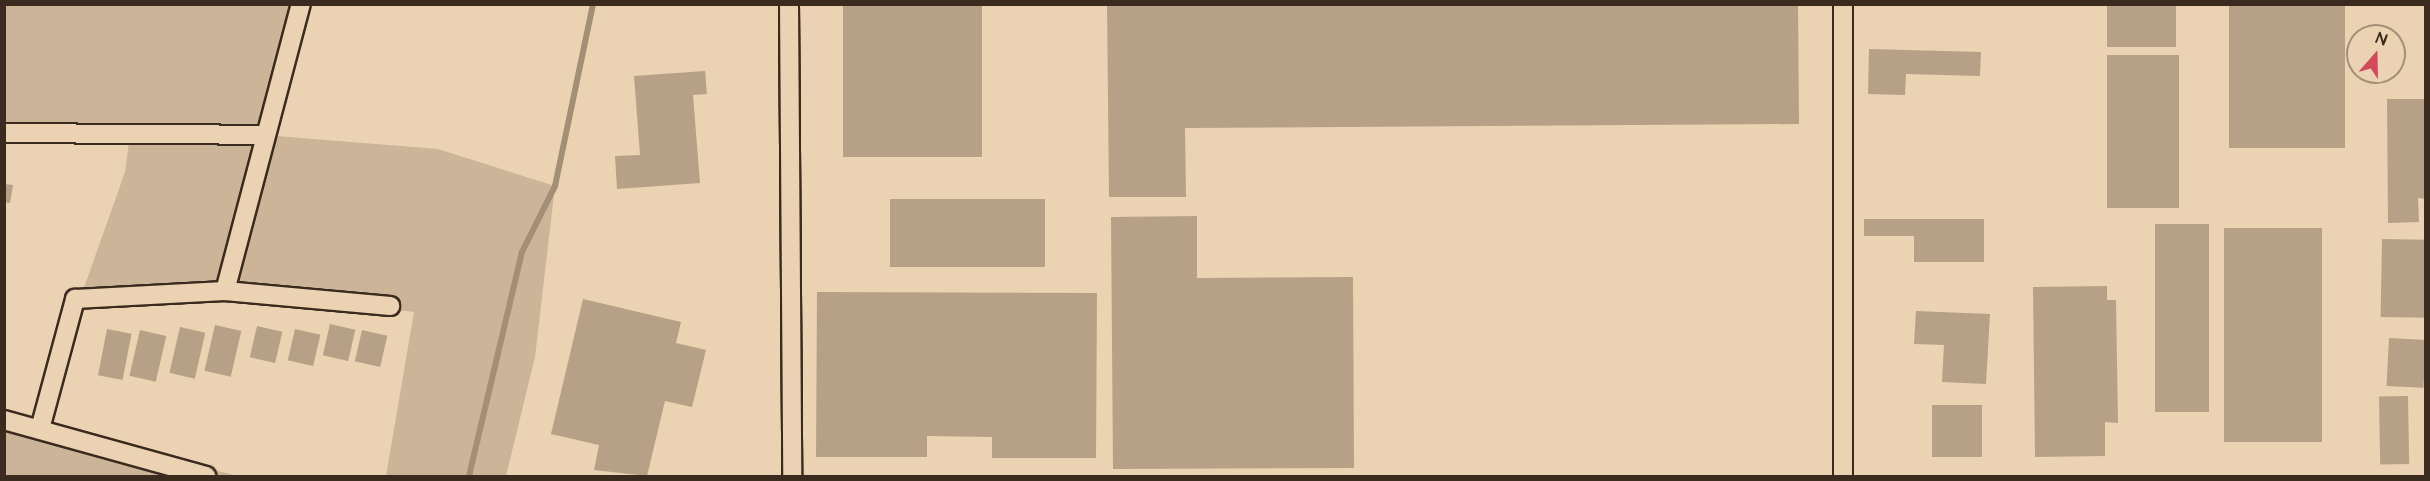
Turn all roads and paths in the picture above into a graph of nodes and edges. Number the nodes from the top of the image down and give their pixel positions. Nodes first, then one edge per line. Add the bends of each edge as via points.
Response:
1 (301, 4) edge
2 (789, 4) edge
3 (1843, 4) edge
4 (4, 133) edge
5 (264, 135) junction
6 (225, 291) junction
7 (390, 306) dead end
8 (4, 420) edge
9 (40, 429) junction
10 (175, 473) edge
11 (206, 477) edge
12 (792, 477) edge
13 (1843, 477) edge

1 - 5 street
2 - 12 street
3 - 13 street
4 - 5 street
5 - 6 street
6 - 7 street
6 - 9 street via 75,299
8 - 9 street
9 - 10 street
10 - 11 street

